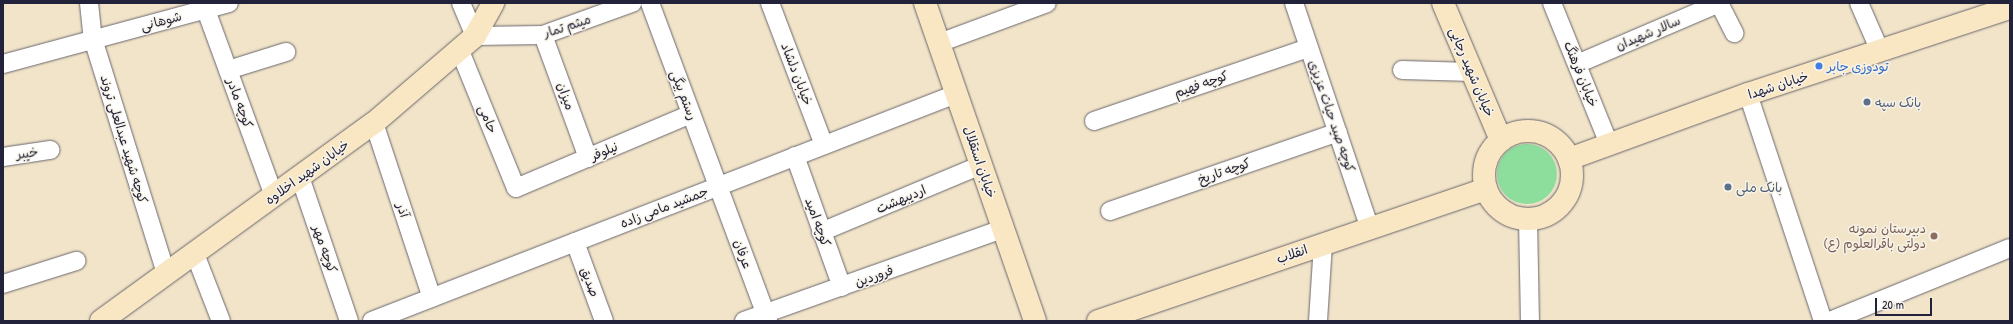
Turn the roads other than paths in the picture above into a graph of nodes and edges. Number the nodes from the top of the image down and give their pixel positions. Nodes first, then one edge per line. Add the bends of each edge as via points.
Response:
1 (89, 3) edge
2 (229, 3) edge
3 (461, 3) edge
4 (493, 3) edge
5 (632, 3) edge
6 (650, 3) edge
7 (770, 3) edge
8 (925, 3) edge
9 (1047, 3) edge
10 (1294, 3) edge
11 (1443, 3) edge
12 (1552, 3) edge
13 (1719, 3) edge
14 (1859, 3) edge
15 (2010, 8) edge
16 (206, 10) junction
17 (1734, 33) dead end
18 (543, 35) junction
19 (93, 39) junction
20 (468, 43) junction
21 (939, 43) junction
22 (1309, 48) junction
23 (1880, 51) junction
24 (286, 52) dead end
25 (3, 64) edge
26 (1577, 64) junction
27 (228, 70) junction
28 (1402, 70) dead end
29 (1472, 72) junction
30 (956, 94) junction
31 (1748, 94) junction
32 (691, 114) junction
33 (1094, 121) dead end
34 (374, 123) junction
35 (1338, 132) junction
36 (1501, 140) junction
37 (1609, 144) junction
38 (824, 145) junction
39 (50, 150) dead end
40 (795, 156) junction
41 (3, 157) edge
42 (588, 158) junction
43 (1570, 159) junction
44 (981, 165) junction
45 (300, 177) junction
46 (718, 186) junction
47 (516, 188) joint
48 (1486, 189) junction
49 (274, 196) junction
50 (1110, 210) dead end
51 (1528, 219) junction
52 (1370, 229) junction
53 (1003, 230) junction
54 (822, 232) junction
55 (575, 242) junction
56 (1323, 244) junction
57 (2010, 248) edge
58 (195, 254) junction
59 (76, 260) dead end
60 (166, 274) junction
61 (3, 284) edge
62 (842, 287) junction
63 (432, 298) junction
64 (766, 317) edge
65 (101, 321) edge
66 (221, 321) edge
67 (349, 321) edge
68 (372, 321) edge
69 (604, 321) edge
70 (744, 321) edge
71 (1035, 321) edge
72 (1098, 321) edge
73 (1318, 321) edge
74 (1530, 321) edge
75 (1823, 321) edge
76 (1830, 321) edge

1 - 19 street, کوچه شهید عبدالعلی تروند
2 - 16 street, شوهانی
3 - 20 street, حامی
4 - 20 main road, خیابان شهید اخلاوه
5 - 18 street, میثم تمار
6 - 32 street, رستم بیگی
7 - 38 street, خیابان دلشاد
8 - 21 main road, خیابان استقلال
9 - 21 street
10 - 22 street, کوچه صید حیات عزیزی
11 - 29 main road, خیابان شهید رجایی
12 - 26 street, خیابان فرهنگ
13 - 17 street
13 - 26 street, سالار شهیدان
14 - 23 street
15 - 23 main road, خیابان شهدا
16 - 19 street, شوهانی
16 - 27 street, کوچه مادر
18 - 20 street, میثم تمار
18 - 42 street, میزان
19 - 25 street, شوهانی
19 - 60 street, کوچه شهید عبدالعلی تروند
20 - 34 main road, خیابان شهید اخلاوه
20 - 47 street, حامی
21 - 30 main road, خیابان استقلال
22 - 33 street, کوچه فهیم
22 - 35 street, کوچه صید حیات عزیزی
23 - 31 main road, خیابان شهدا
24 - 27 street
26 - 37 street, خیابان فرهنگ
27 - 49 street, کوچه مادر
28 - 29 street
29 - 36 main road, خیابان شهید رجایی
30 - 38 street, جمشید مامی زاده
30 - 44 main road, خیابان استقلال
31 - 37 main road, خیابان شهدا
31 - 75 street
32 - 42 street, نیلوفر
32 - 46 street, رستم بیگی
34 - 45 main road, خیابان شهید اخلاوه
34 - 63 street, آذر
35 - 50 street, کوچه تاریخ
35 - 52 street, کوچه صید حیات عزیزی
36 - 43 main road via 1516,133 1532,131 1548,135 1561,145
36 - 48 main road via 1489,154 1484,171
37 - 43 main road, خیابان شهدا
38 - 40 street, جمشید مامی زاده
39 - 41 street, خیبر
40 - 46 street, جمشید مامی زاده
40 - 54 street, کوچه امید
42 - 47 street, نیلوفر
43 - 51 main road via 1572,175 1569,192 1559,206 1545,216
44 - 53 main road, خیابان استقلال
44 - 54 street, اردیبهشت
45 - 49 main road, خیابان شهید اخلاوه
45 - 67 street, کوچه مهر
46 - 55 street, جمشید مامی زاده
46 - 64 street, عرفان
48 - 51 main road via 1495,205 1510,216
48 - 52 main road, انقلاب
49 - 58 main road, خیابان شهید اخلاوه
51 - 74 street
52 - 56 main road, انقلاب
53 - 62 street, فروردین
53 - 71 main road, خیابان استقلال
54 - 62 street, کوچه امید
55 - 63 street, جمشید مامی زاده
55 - 69 street, صدیق
56 - 72 main road, انقلاب
56 - 73 street
57 - 76 street
58 - 60 main road, خیابان شهید اخلاوه
58 - 66 street
59 - 61 street
60 - 65 main road, خیابان شهید اخلاوه
62 - 64 street, فروردین
63 - 68 street, جمشید مامی زاده
64 - 70 street, فروردین

